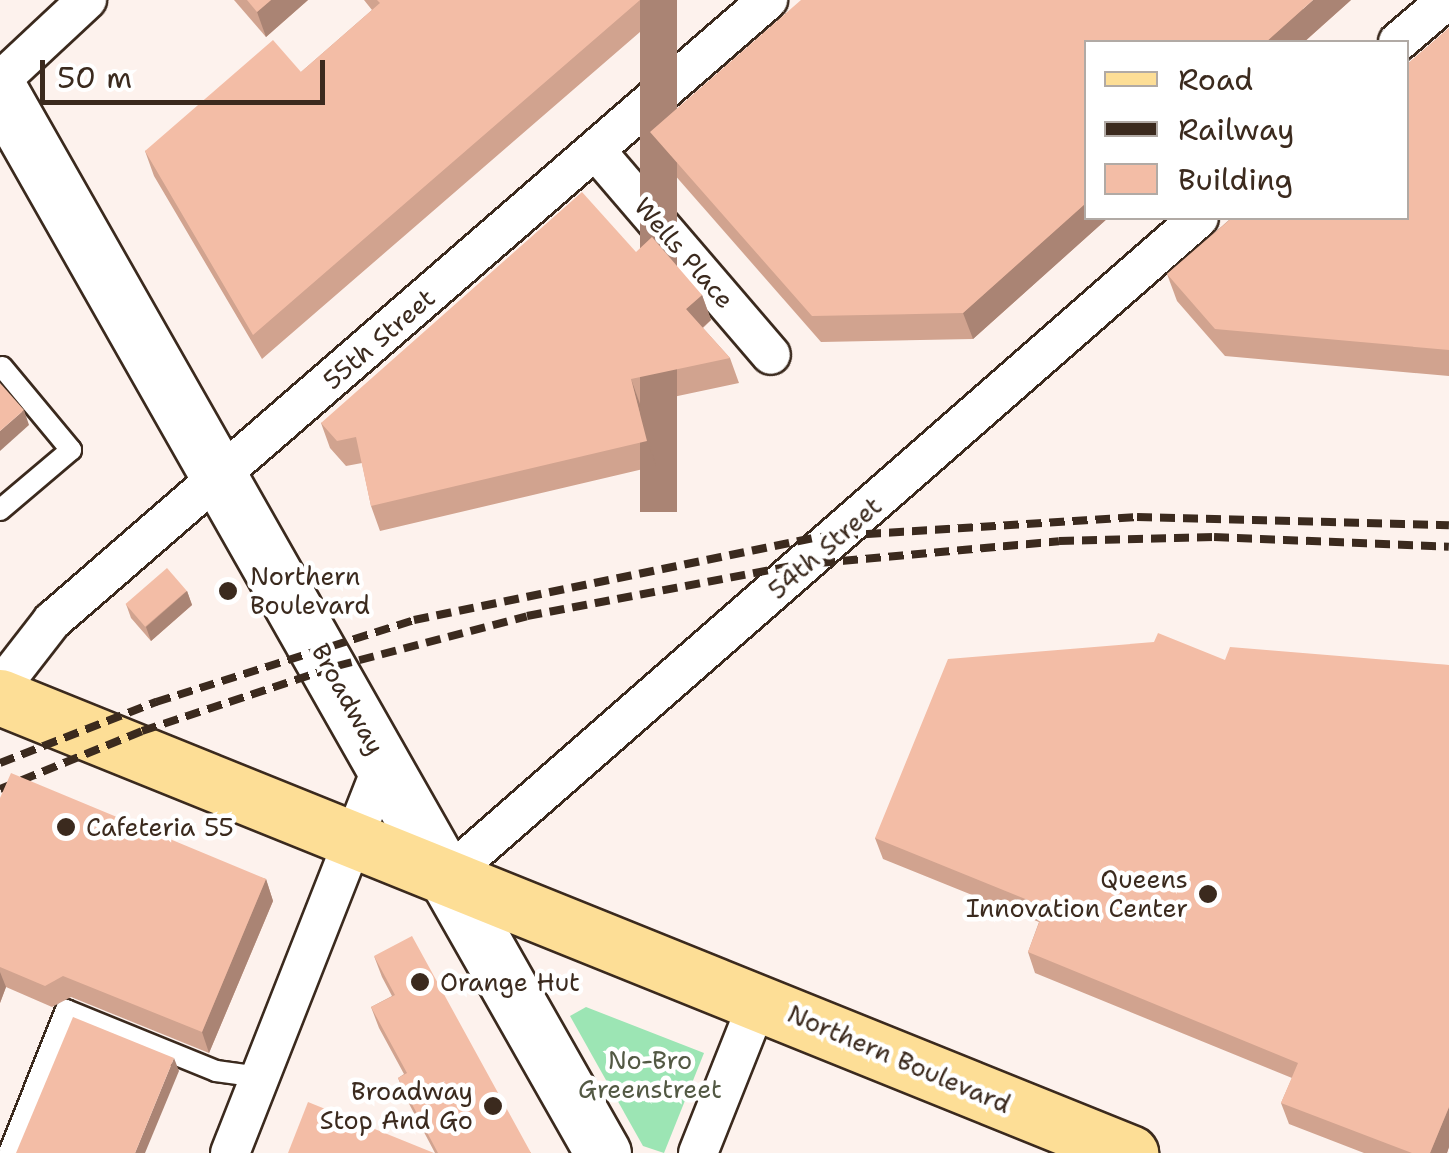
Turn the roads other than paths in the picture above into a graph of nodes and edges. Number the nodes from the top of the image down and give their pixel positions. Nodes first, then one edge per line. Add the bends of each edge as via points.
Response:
1 (87, 0) edge
2 (768, 0) edge
3 (1447, 0) edge
4 (1400, 40) edge
5 (0, 82) edge
6 (0, 91) edge
7 (597, 152) junction
8 (1198, 220) edge
9 (772, 355) dead end
10 (1, 367) edge
11 (221, 474) junction
12 (0, 510) edge
13 (0, 688) edge
14 (0, 697) edge
15 (384, 764) junction
16 (352, 837) junction
17 (447, 876) junction
18 (759, 1000) junction
19 (260, 1076) junction
20 (9, 1153) edge
21 (230, 1153) edge
22 (603, 1153) edge
23 (698, 1153) edge
24 (1129, 1153) edge

1 - 5 street
2 - 7 street, 55th Street
3 - 4 street
6 - 11 main road, Broadway
7 - 9 street, Wells Place
7 - 11 street, 55th Street
8 - 17 street, 54th Street
10 - 12 lane via 70,450
11 - 13 street, 55th Street via 36,636
11 - 15 main road, Broadway
14 - 16 main road, Northern Boulevard
15 - 16 street
15 - 17 main road, Broadway
16 - 17 main road, Northern Boulevard
16 - 19 street
17 - 18 main road, Northern Boulevard
17 - 22 main road, Broadway
18 - 23 street
18 - 24 main road, Northern Boulevard
19 - 20 lane via 216,1071 66,1010
19 - 21 street

